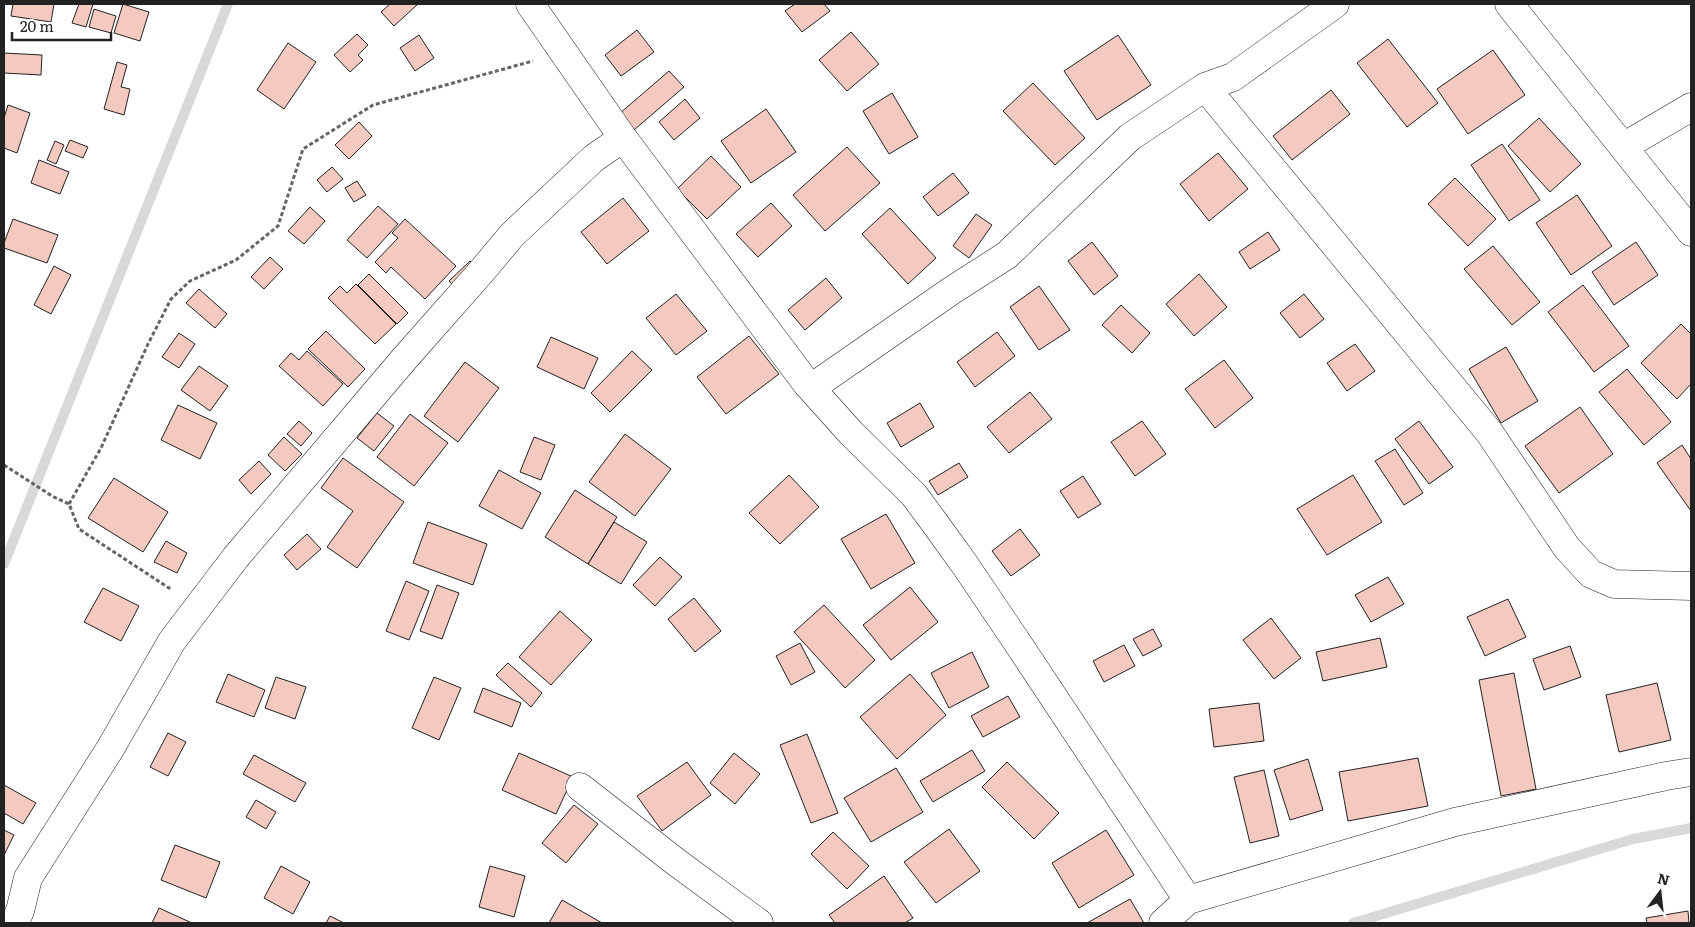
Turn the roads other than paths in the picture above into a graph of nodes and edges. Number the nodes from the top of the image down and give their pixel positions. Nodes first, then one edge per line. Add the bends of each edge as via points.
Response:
1 (530, 4) edge
2 (1335, 4) edge
3 (1508, 4) edge
4 (1205, 87) junction
5 (1691, 107) edge
6 (623, 138) junction
7 (1624, 147) junction
8 (1691, 232) edge
9 (811, 388) junction
10 (1691, 586) edge
11 (1691, 772) edge
12 (580, 787) dead end
13 (1188, 900) junction
14 (14, 923) edge
15 (759, 923) edge
16 (1163, 923) edge

1 - 6 street
2 - 4 street via 1233,77
3 - 7 street
4 - 9 street via 1130,137 1007,255
4 - 10 street via 1489,432 1567,548 1591,574 1614,584
5 - 7 street
6 - 9 street
6 - 14 street via 594,158 512,235 236,557 172,641 110,749 28,878
7 - 8 street
9 - 13 street via 914,495 929,515
11 - 13 street via 1455,822
12 - 15 street
13 - 16 street

